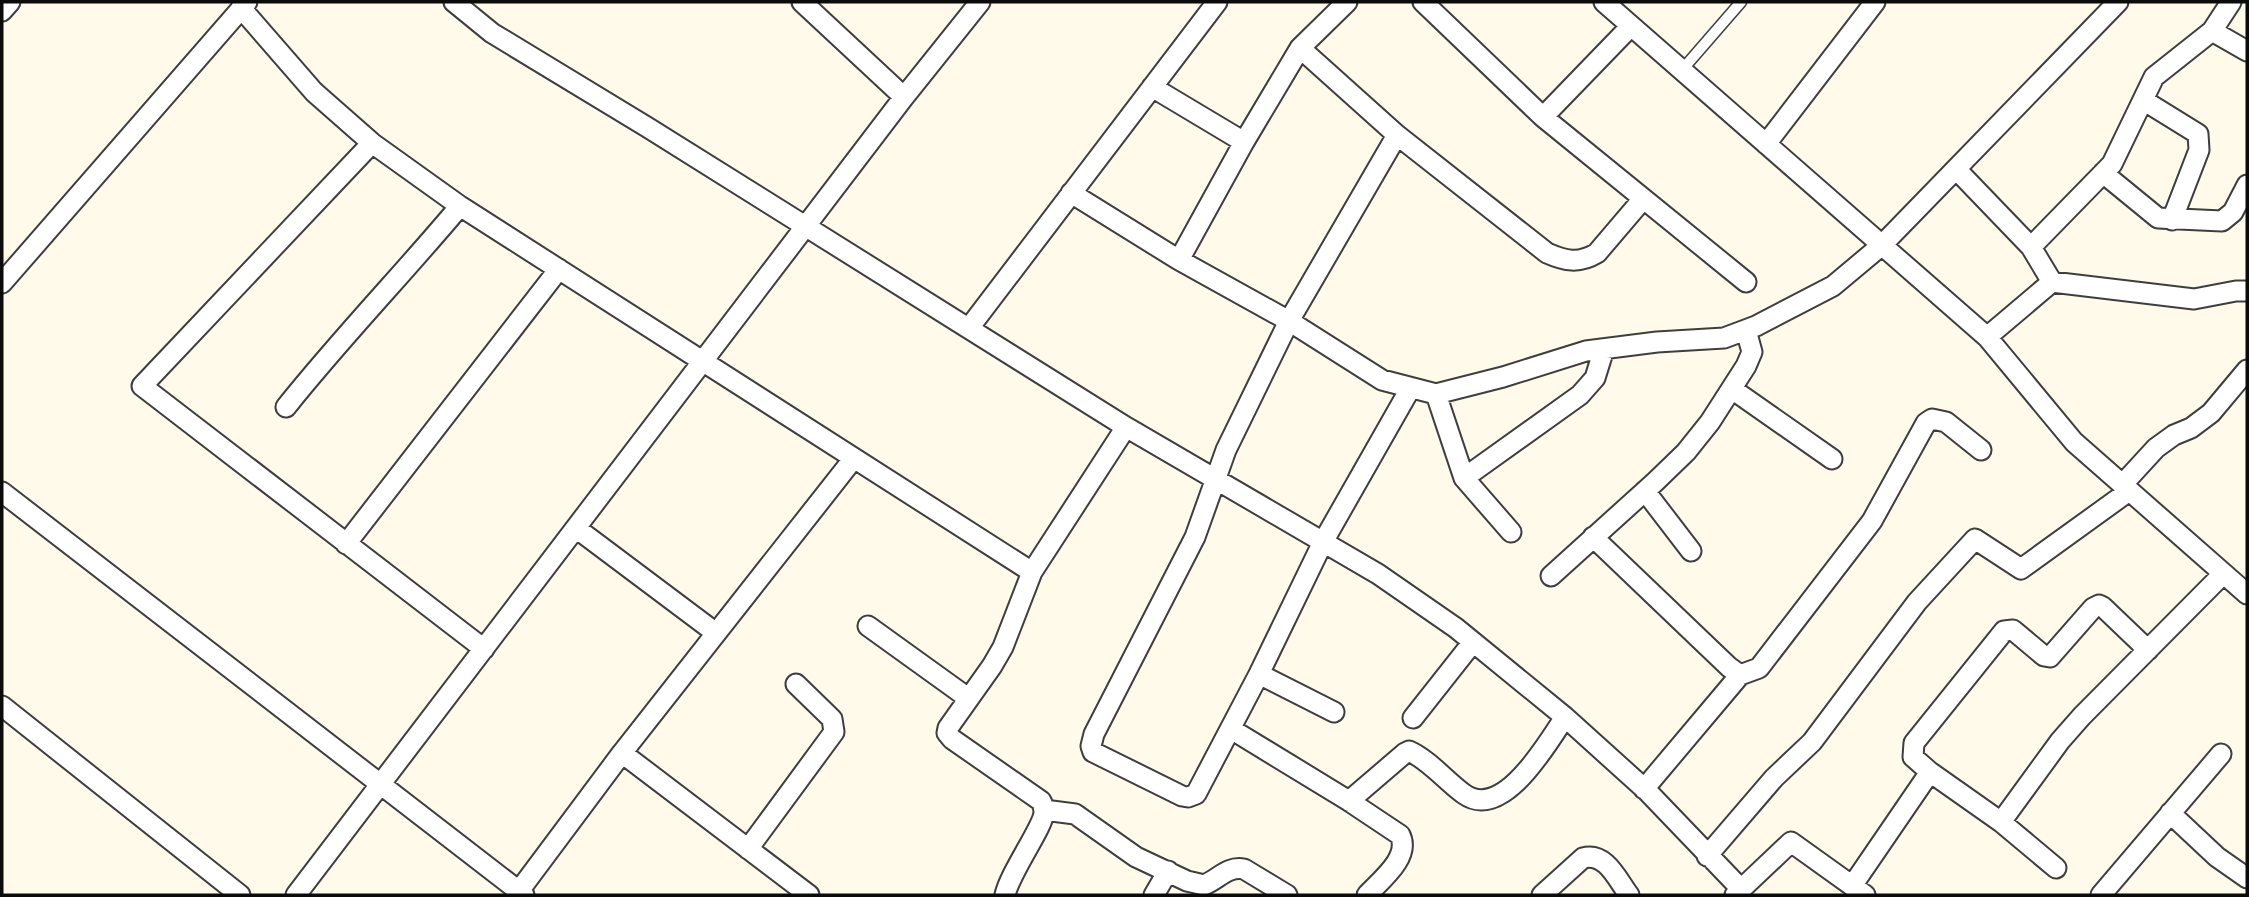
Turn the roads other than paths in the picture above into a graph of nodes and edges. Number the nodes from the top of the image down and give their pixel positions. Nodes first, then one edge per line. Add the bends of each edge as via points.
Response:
1 (10, 2) edge
2 (454, 2) edge
3 (980, 2) edge
4 (1217, 2) edge
5 (1347, 2) edge
6 (1423, 2) edge
7 (1604, 2) edge
8 (1741, 2) edge
9 (1875, 2) edge
10 (2118, 2) edge
11 (2231, 2) edge
12 (244, 5) edge
13 (812, 5) edge
14 (2, 11) edge
15 (1631, 26) junction
16 (2212, 31) junction
17 (1300, 48) junction
18 (2247, 51) edge
19 (1682, 70) junction
20 (1152, 87) junction
21 (904, 97) junction
22 (2143, 100) junction
23 (1543, 117) junction
24 (1397, 135) junction
25 (1244, 142) junction
26 (372, 143) junction
27 (1766, 144) junction
28 (1956, 169) junction
29 (2103, 173) junction
30 (2247, 185) edge
31 (1071, 193) junction
32 (1643, 199) junction
33 (460, 206) junction
34 (2172, 220) junction
35 (807, 226) junction
36 (1882, 245) junction
37 (2031, 247) junction
38 (1179, 260) junction
39 (559, 269) junction
40 (1746, 282) dead end
41 (2052, 282) junction
42 (2, 283) edge
43 (2247, 291) edge
44 (1289, 321) junction
45 (969, 328) junction
46 (1746, 330) junction
47 (1987, 337) junction
48 (1604, 349) junction
49 (704, 361) junction
50 (2247, 370) edge
51 (1410, 389) junction
52 (1732, 389) junction
53 (1436, 394) junction
54 (286, 408) dead end
55 (1126, 427) junction
56 (1981, 450) dead end
57 (854, 458) junction
58 (1832, 459) dead end
59 (1464, 478) junction
60 (1216, 479) junction
61 (2126, 488) junction
62 (1645, 491) junction
63 (2, 492) edge
64 (576, 528) junction
65 (1511, 532) dead end
66 (1593, 537) junction
67 (1323, 542) junction
68 (346, 544) junction
69 (1691, 551) dead end
70 (1032, 572) junction
71 (2223, 574) junction
72 (1551, 576) dead end
73 (2247, 594) edge
74 (868, 626) dead end
75 (716, 633) junction
76 (1473, 642) junction
77 (484, 649) junction
78 (2147, 650) junction
79 (1259, 674) junction
80 (1740, 675) junction
81 (796, 684) dead end
82 (968, 698) junction
83 (2, 706) edge
84 (1334, 712) dead end
85 (1566, 717) junction
86 (1413, 718) dead end
87 (1231, 729) junction
88 (622, 753) junction
89 (2221, 754) dead end
90 (1930, 772) junction
91 (381, 785) junction
92 (1644, 789) junction
93 (1349, 801) junction
94 (1044, 810) junction
95 (2170, 813) junction
96 (2001, 822) junction
97 (748, 849) junction
98 (1707, 856) junction
99 (2056, 868) dead end
100 (1168, 871) junction
101 (2247, 878) edge
102 (1858, 891) edge
103 (1738, 892) edge
104 (521, 893) edge
105 (240, 895) edge
106 (296, 895) edge
107 (809, 895) edge
108 (1005, 895) edge
109 (1154, 895) edge
110 (1287, 895) edge
111 (1367, 895) edge
112 (1542, 895) edge
113 (1629, 895) edge
114 (2101, 895) edge

1 - 14 street
2 - 35 street via 492,33
3 - 21 street
4 - 20 street
5 - 17 street
6 - 23 street
7 - 15 street
8 - 19 lane
9 - 27 street
10 - 28 street
11 - 16 street
12 - 26 street via 314,92
12 - 42 street
13 - 21 street
15 - 19 street
15 - 23 street
16 - 18 street
16 - 22 street via 2154,77
17 - 24 street
17 - 25 street
19 - 27 street
20 - 25 street
20 - 31 street
21 - 35 street
22 - 29 street via 2112,164
22 - 34 street via 2198,134 2199,150
23 - 32 street
24 - 32 street via 1538,247 1566,261 1597,253
24 - 44 street
25 - 38 street
26 - 33 street
26 - 68 street via 142,386
27 - 36 street
28 - 36 street
28 - 37 street
29 - 34 street via 2147,211
29 - 37 street
30 - 34 street via 2233,212 2222,221
31 - 38 street
31 - 45 street
32 - 40 street
33 - 39 street
33 - 54 street via 330,351
35 - 45 street
35 - 49 street
36 - 46 street via 1833,286
36 - 47 street
37 - 41 street
38 - 44 street
39 - 49 street
39 - 68 street
41 - 43 street via 2194,299
41 - 47 street
44 - 51 street via 1382,380
44 - 60 street
45 - 55 street
46 - 48 street via 1724,338
46 - 52 street via 1752,352
47 - 61 street via 2074,442
48 - 53 street
48 - 59 street via 1595,378 1580,395
49 - 57 street
49 - 64 street
50 - 61 street via 2201,422 2156,448
51 - 53 street
51 - 67 street
52 - 58 street
52 - 62 street via 1686,452
53 - 59 street
55 - 60 street
55 - 70 street
56 - 80 street via 1946,422 1932,419 1926,423 1872,521 1759,668
57 - 70 street
57 - 75 street
59 - 65 street
60 - 67 street
60 - 87 street via 1195,537 1091,746 1098,755 1182,796 1192,796
61 - 71 street
61 - 98 street via 2021,569 1975,538 1917,602 1812,742
62 - 66 street
62 - 69 street
63 - 91 street
64 - 75 street
64 - 77 street
66 - 72 street
66 - 80 street
67 - 76 street via 1378,574
67 - 79 street
68 - 77 street
70 - 82 street via 1003,647
71 - 73 street
71 - 78 street
74 - 82 street
75 - 88 street
76 - 85 street
76 - 86 street
77 - 91 street
78 - 90 street via 2099,605 2050,657 2013,630 2004,631 1914,743 1913,757
78 - 96 street via 2060,741
79 - 84 street
79 - 87 street
80 - 92 street
81 - 97 street via 832,719 834,732
82 - 94 street via 951,722 949,736 1041,801
83 - 105 street
85 - 92 street
85 - 93 street via 1530,768 1492,798 1481,801 1466,796 1409,751
87 - 93 street
88 - 97 street
88 - 104 street
89 - 95 street
90 - 96 street
90 - 102 street
91 - 104 street
91 - 106 street
92 - 98 street
93 - 111 street via 1394,829 1403,841 1396,863
94 - 100 street via 1075,814 1136,858
94 - 108 street
95 - 101 street
95 - 114 street
96 - 99 street
97 - 107 street
98 - 103 street
100 - 109 street
100 - 110 street via 1204,885 1230,869 1244,869
102 - 103 street via 1791,842
112 - 113 street via 1583,858 1598,856

